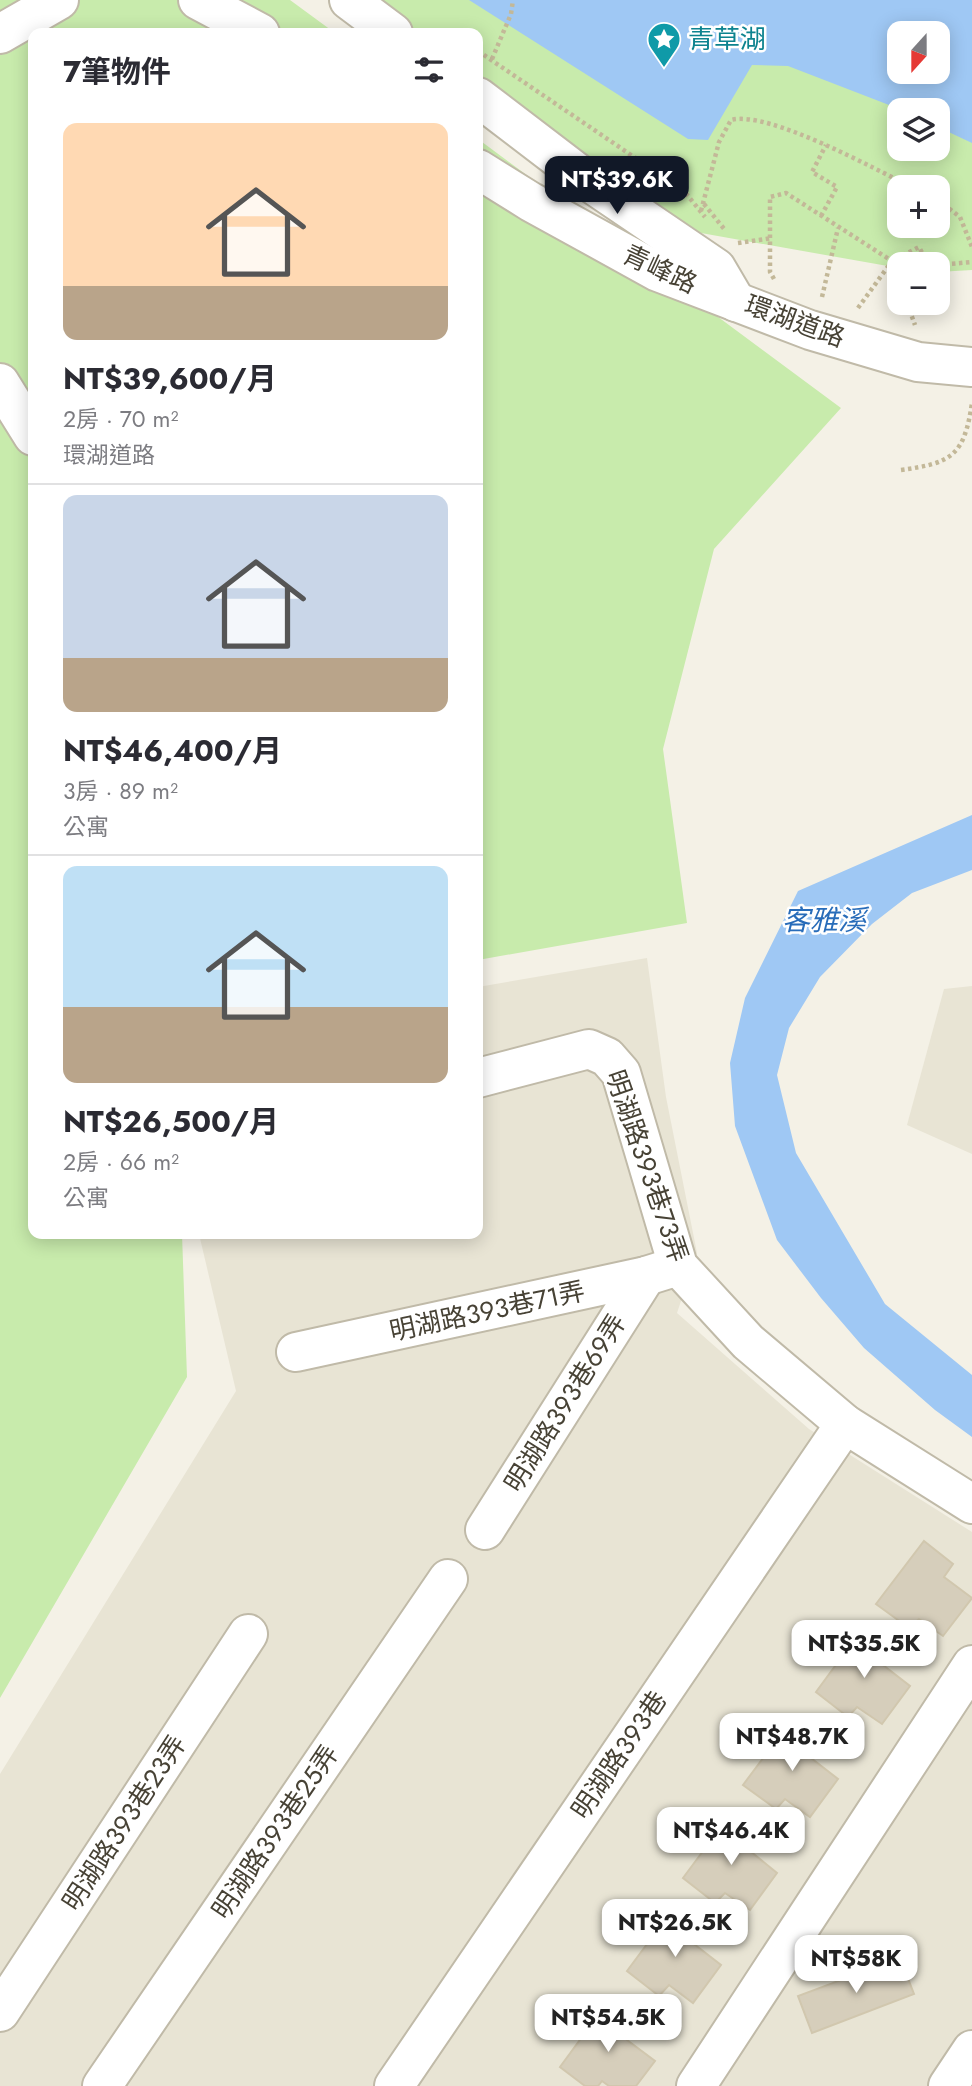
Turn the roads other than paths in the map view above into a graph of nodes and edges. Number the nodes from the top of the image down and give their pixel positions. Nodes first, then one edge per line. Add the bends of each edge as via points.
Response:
1 (59, 0) edge
2 (198, 0) edge
3 (349, 0) edge
4 (251, 28) edge
5 (386, 28) edge
6 (0, 34) edge
7 (483, 101) edge
8 (483, 172) edge
9 (736, 302) junction
10 (972, 367) edge
11 (0, 383) edge
12 (28, 428) edge
13 (483, 1077) edge
14 (662, 1271) junction
15 (296, 1352) dead end
16 (845, 1424) junction
17 (972, 1504) edge
18 (485, 1530) dead end
19 (448, 1579) dead end
20 (248, 1634) dead end
21 (972, 1665) edge
22 (0, 2012) edge
23 (972, 2050) edge
24 (102, 2086) edge
25 (394, 2086) edge
26 (696, 2086) edge
27 (948, 2086) edge

1 - 6 street
2 - 4 street
3 - 5 street
7 - 9 street, 環湖道路 via 588,181 716,268
8 - 9 street, 青峰路 via 658,272
9 - 10 street, 環湖道路 via 918,362
11 - 12 street
13 - 14 street, 明湖路393巷73弄 via 589,1049 615,1065
14 - 15 street, 明湖路393巷71弄
14 - 16 street, 明湖路393巷73弄
14 - 18 street, 明湖路393巷69弄
16 - 17 street, 明湖路393巷73弄
16 - 25 street, 明湖路393巷
19 - 24 street, 明湖路393巷25弄
20 - 22 street, 明湖路393巷23弄
21 - 26 street
23 - 27 street

